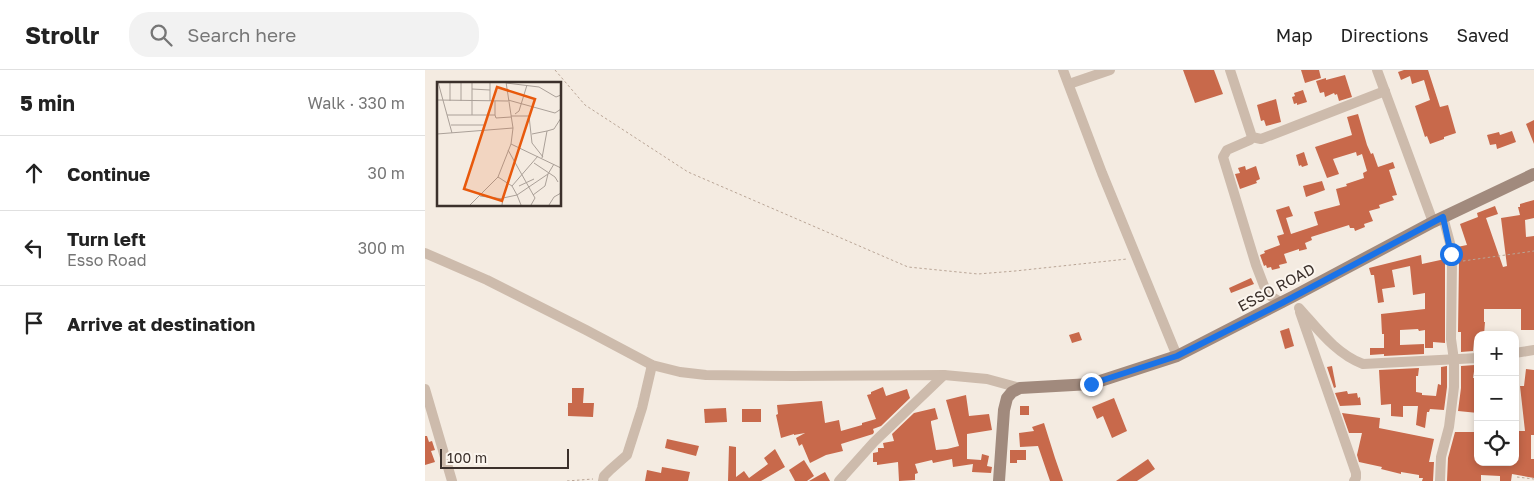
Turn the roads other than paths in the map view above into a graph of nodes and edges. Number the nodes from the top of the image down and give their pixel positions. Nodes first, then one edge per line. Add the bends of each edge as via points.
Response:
1 (1063, 70) edge
2 (1111, 70) edge
3 (1230, 70) edge
4 (1377, 70) edge
5 (1069, 84) junction
6 (1385, 91) junction
7 (1252, 137) junction
8 (1534, 174) edge
9 (1438, 219) junction
10 (425, 253) edge
11 (1297, 302) junction
12 (1282, 303) junction
13 (1534, 350) edge
14 (1519, 352) edge
15 (1177, 356) junction
16 (1474, 358) edge
17 (1454, 360) junction
18 (653, 365) junction
19 (944, 375) junction
20 (1020, 388) junction
21 (425, 389) edge
22 (603, 479) edge
23 (449, 481) edge
24 (839, 481) edge
25 (999, 481) edge
26 (1354, 481) edge
27 (1440, 481) edge

1 - 5 street
2 - 5 street
3 - 7 street
4 - 6 street
5 - 15 street
6 - 7 street via 1261,139
6 - 9 street
7 - 12 street via 1227,150 1223,157 1266,291
8 - 9 street, ESSO ROAD
9 - 11 street, ESSO ROAD
9 - 17 street via 1450,243
10 - 18 street via 496,284
11 - 12 street, ESSO ROAD
11 - 17 street via 1338,351 1351,360 1363,364
11 - 26 street via 1356,473
12 - 15 street, ESSO ROAD
13 - 14 street
15 - 20 street, ESSO ROAD via 1091,384
16 - 17 street
17 - 27 street via 1452,403 1441,457
18 - 19 street via 706,375
18 - 22 street via 627,455
19 - 20 street via 987,379
19 - 24 street via 880,436
20 - 25 street via 1007,398 1004,410
21 - 23 street

